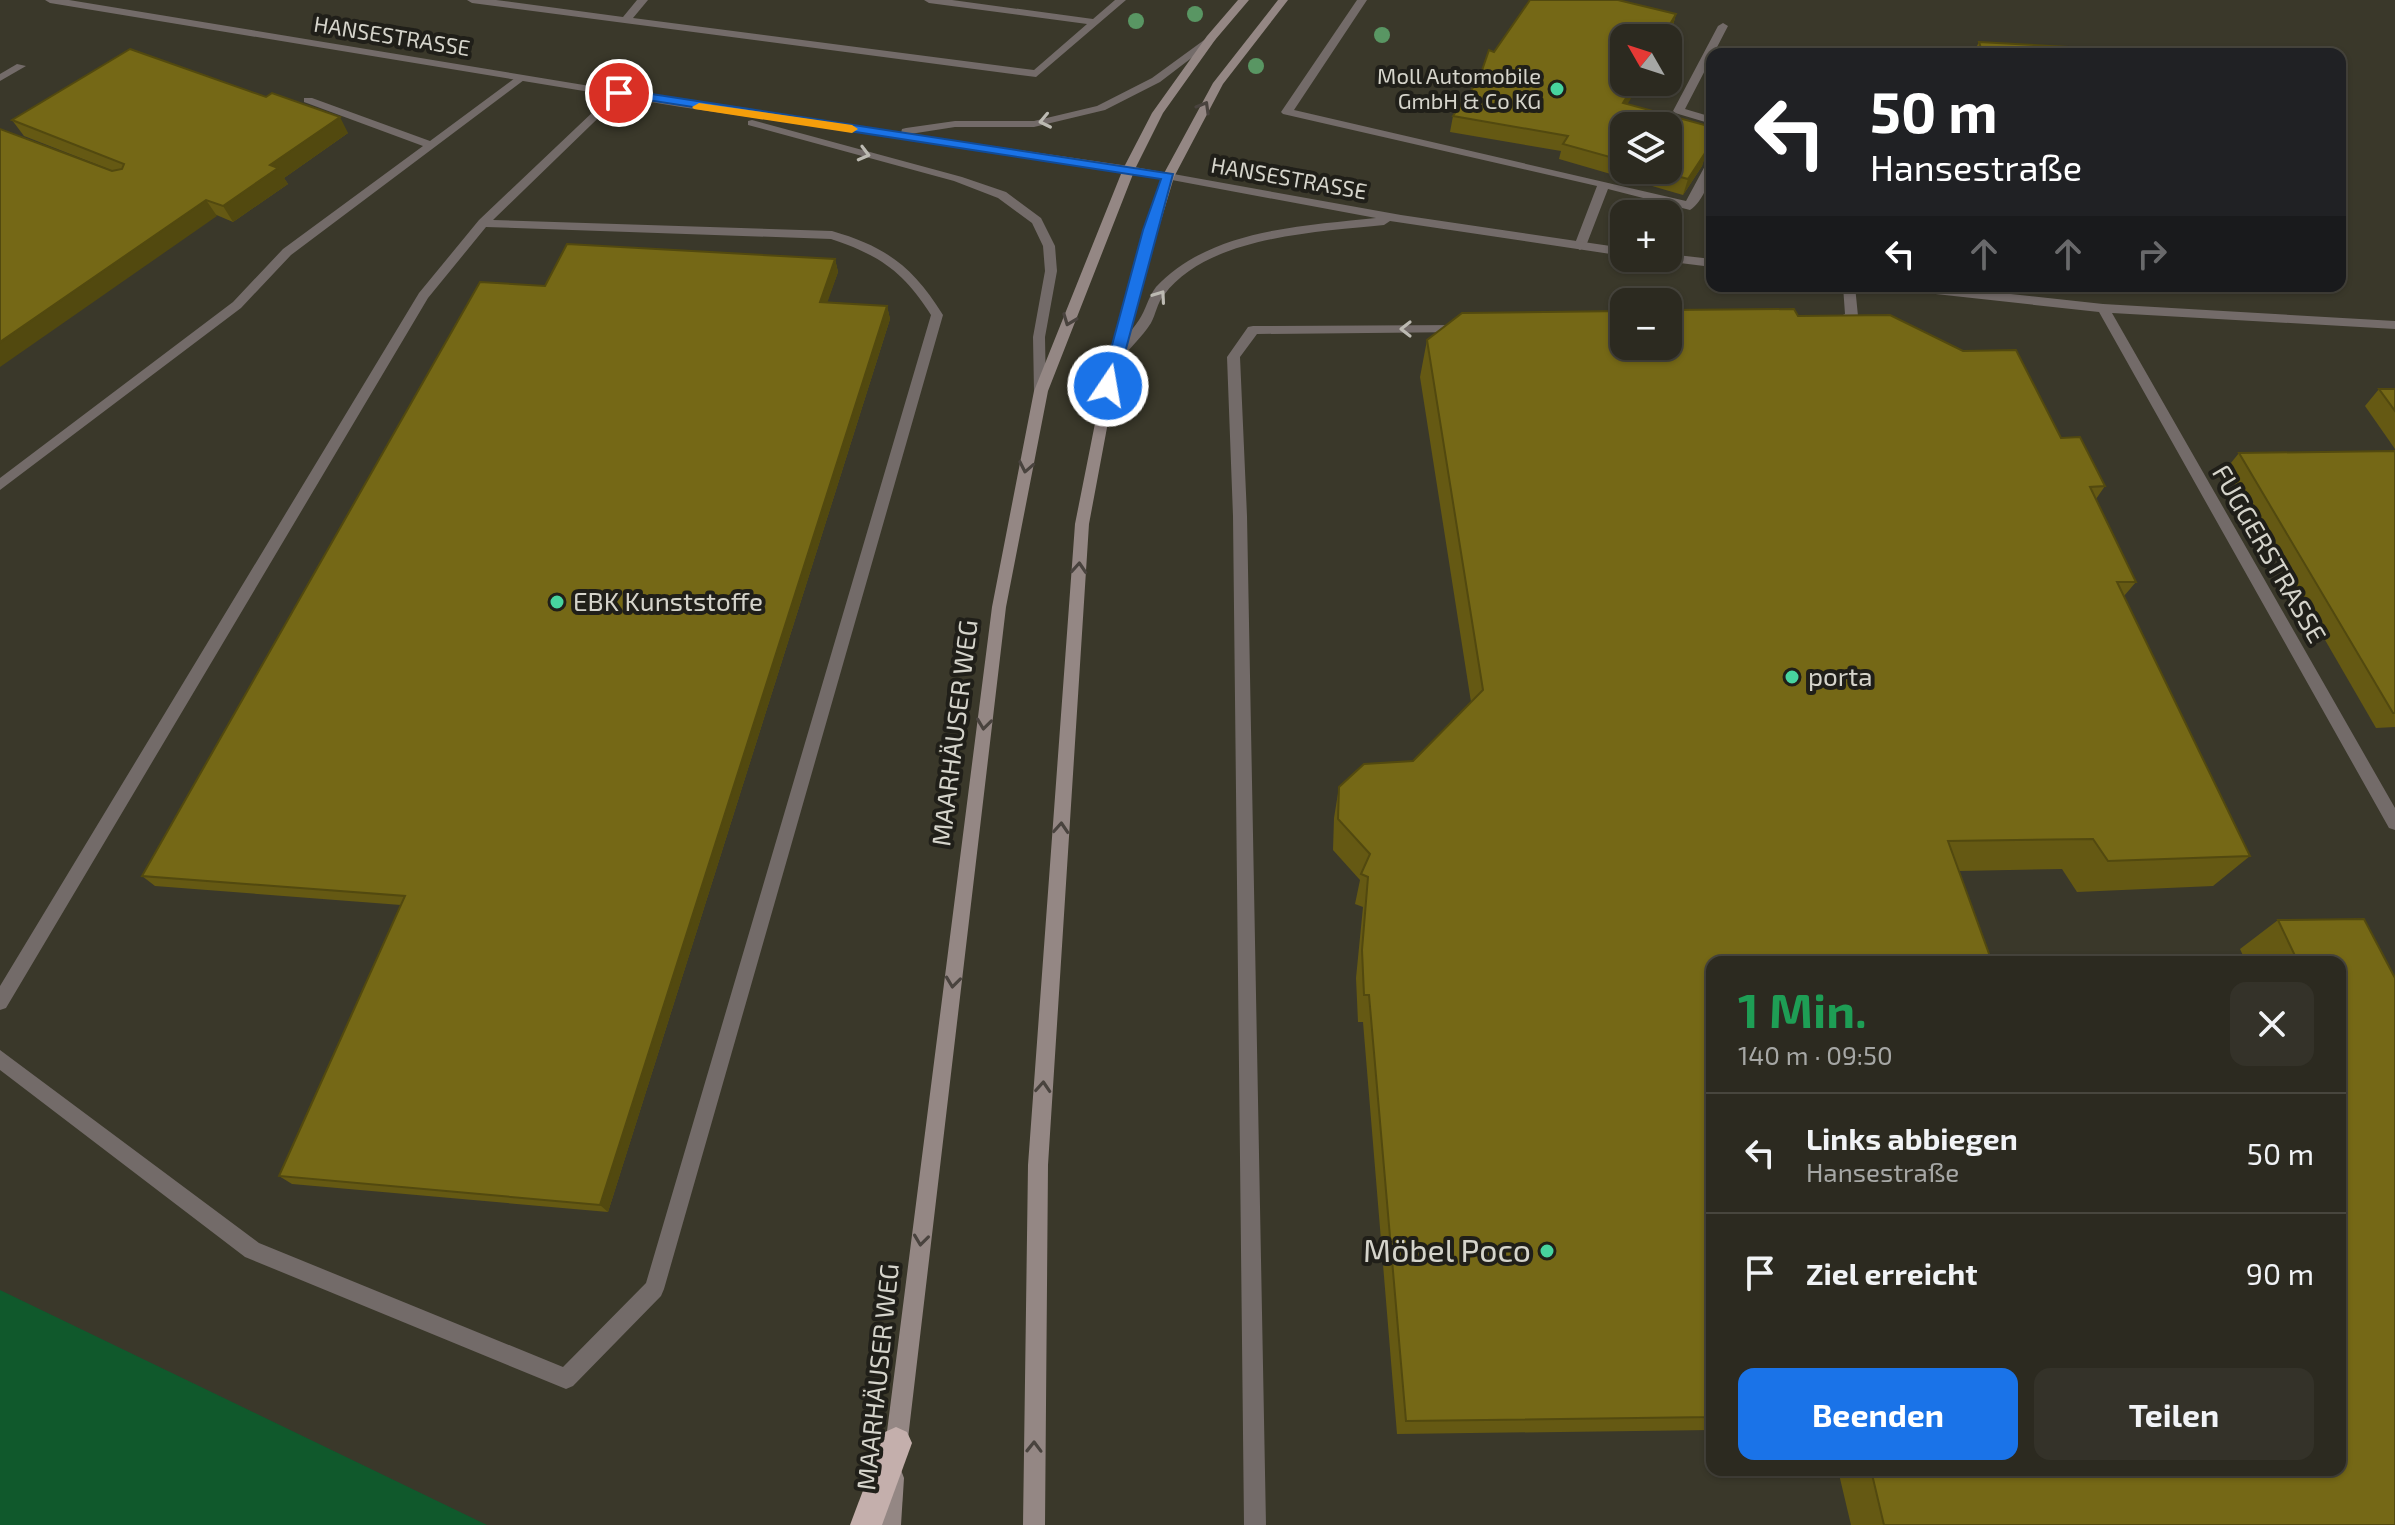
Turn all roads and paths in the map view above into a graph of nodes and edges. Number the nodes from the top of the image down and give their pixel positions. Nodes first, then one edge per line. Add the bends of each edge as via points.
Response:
1 (50, 0) edge
2 (472, 0) edge
3 (643, 0) edge
4 (929, 0) edge
5 (1121, 0) edge
6 (1244, 0) edge
7 (1283, 0) edge
8 (1362, 0) edge
9 (626, 20) junction
10 (1096, 22) junction
11 (1723, 26) dead end
12 (1211, 38) junction
13 (1712, 48) edge
14 (1706, 59) edge
15 (21, 66) dead end
16 (523, 77) junction
17 (0, 78) edge
18 (619, 93) junction
19 (308, 100) dead end
20 (681, 104) junction
21 (1706, 119) edge
22 (885, 133) junction
23 (429, 144) junction
24 (1129, 169) junction
25 (1706, 175) edge
26 (1168, 177) junction
27 (1604, 184) junction
28 (1401, 219) junction
29 (483, 223) junction
30 (1580, 246) junction
31 (1610, 250) edge
32 (1682, 260) edge
33 (1706, 262) edge
34 (1850, 292) edge
35 (1955, 292) edge
36 (2103, 308) junction
37 (2395, 325) edge
38 (1477, 329) edge
39 (1820, 330) edge
40 (1114, 358) junction
41 (1041, 391) junction
42 (0, 485) edge
43 (2395, 823) edge
44 (0, 1002) edge
45 (0, 1059) edge
46 (896, 1443) junction
47 (866, 1525) edge
48 (890, 1525) edge
49 (1034, 1525) edge
50 (1255, 1525) edge

1 - 16 street, HANSESTRASSE
2 - 9 street
3 - 9 street
4 - 10 street
5 - 10 street
6 - 12 main road, MAARHÄUSER WEG
26 -> 7 main road via 1218,83
8 - 27 street via 1287,112
9 - 10 street via 1036,74
11 - 13 street
12 -> 22 street, HANSESTRASSE via 1156,80 1101,108 1034,124 955,124
12 - 24 main road, MAARHÄUSER WEG via 1158,113
14 - 21 street via 1679,111
15 - 17 street
16 - 18 street, HANSESTRASSE
16 - 23 street
18 - 20 street, HANSESTRASSE
18 - 29 street
19 - 23 street
20 - 22 street, HANSESTRASSE
20 -> 41 street, HANSESTRASSE via 958,179 1002,195 1037,221 1049,246 1051,271 1039,337
22 - 24 street, HANSESTRASSE
23 - 42 street via 287,252 237,305
24 - 26 street, HANSESTRASSE
24 -> 41 main road, MAARHÄUSER WEG
25 - 27 street via 1690,206
26 - 28 street, HANSESTRASSE
26 - 40 main road
27 - 30 street
28 - 30 street, HANSESTRASSE
40 -> 28 street, HANSESTRASSE via 1146,319 1159,293 1189,266 1219,250 1309,229
29 - 44 street via 423,296
29 - 45 street via 832,235 877,249 916,279 937,315 654,1289 566,1379 252,1250
30 - 31 street, HANSESTRASSE
32 - 33 street
34 - 39 street via 1852,316
35 - 36 street
36 - 37 street
36 - 43 street, FUGGERSTRASSE
38 -> 50 street via 1253,330 1233,357 1240,516
49 -> 40 main road via 1039,1149 1082,524
41 -> 46 main road, MAARHÄUSER WEG via 999,607
46 - 47 highway
46 - 48 main road, MAARHÄUSER WEG

